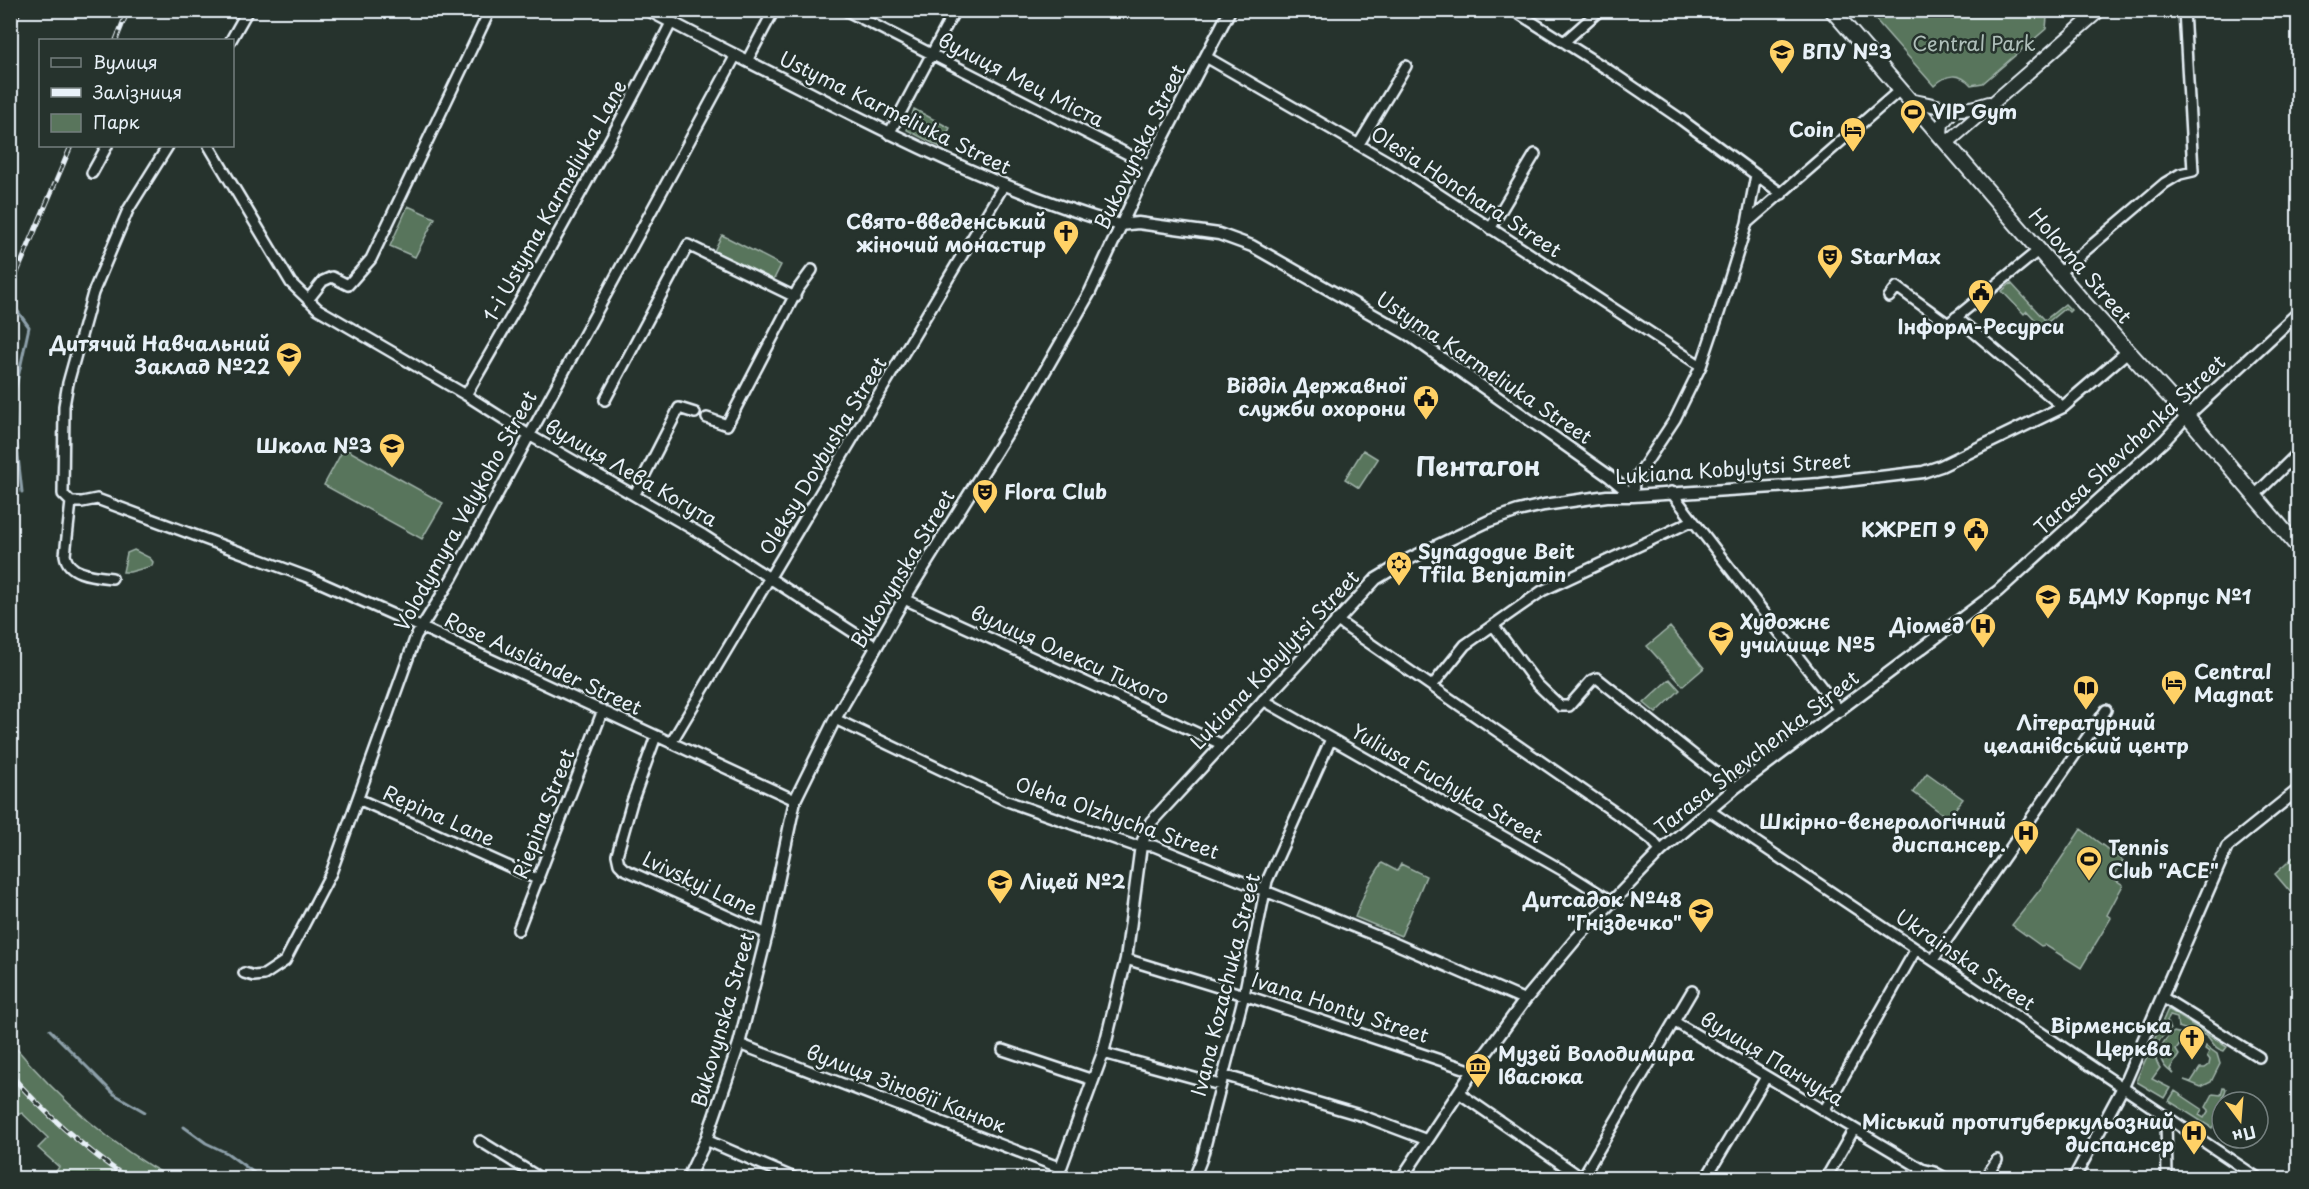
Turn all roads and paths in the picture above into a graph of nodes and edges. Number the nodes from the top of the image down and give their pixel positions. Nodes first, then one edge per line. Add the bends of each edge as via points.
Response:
1 (15, 10) edge
2 (248, 10) edge
3 (490, 10) edge
4 (648, 10) edge
5 (774, 10) edge
6 (845, 10) edge
7 (955, 10) edge
8 (1230, 10) edge
9 (1513, 10) edge
10 (1600, 10) edge
11 (1832, 10) edge
12 (2100, 10) edge
13 (2184, 10) edge
14 (10, 19) edge
15 (671, 23) junction
16 (232, 39) edge
17 (1564, 42) junction
18 (736, 55) junction
19 (931, 55) junction
20 (1206, 57) junction
21 (747, 61) junction
22 (1406, 66) dead end
23 (1901, 89) junction
24 (1913, 101) junction
25 (1996, 101) junction
26 (1952, 111) junction
27 (888, 134) junction
28 (1944, 138) junction
29 (1359, 144) junction
30 (106, 147) edge
31 (167, 147) edge
32 (210, 147) edge
33 (1535, 154) dead end
34 (1149, 165) junction
35 (92, 173) dead end
36 (1756, 175) junction
37 (1004, 185) junction
38 (1782, 194) junction
39 (1746, 223) junction
40 (1120, 225) junction
41 (1490, 228) junction
42 (2039, 250) junction
43 (812, 270) dead end
44 (2059, 273) junction
45 (795, 297) junction
46 (1889, 297) dead end
47 (308, 300) junction
48 (2298, 313) edge
49 (1956, 317) junction
50 (2128, 351) junction
51 (1701, 366) junction
52 (466, 395) junction
53 (605, 399) dead end
54 (2063, 407) junction
55 (695, 413) dead end
56 (2187, 416) junction
57 (707, 418) dead end
58 (528, 435) junction
59 (2298, 453) edge
60 (1671, 492) junction
61 (635, 494) junction
62 (2255, 495) junction
63 (1633, 496) junction
64 (71, 502) junction
65 (1692, 521) junction
66 (2298, 547) edge
67 (112, 578) dead end
68 (771, 578) junction
69 (904, 600) junction
70 (1336, 620) junction
71 (1493, 625) junction
72 (423, 628) junction
73 (876, 647) junction
74 (1432, 686) junction
75 (1263, 700) junction
76 (603, 710) junction
77 (2106, 710) dead end
78 (1840, 711) junction
79 (835, 719) junction
80 (656, 736) junction
81 (1331, 739) junction
82 (671, 744) junction
83 (1221, 744) junction
84 (1735, 789) junction
85 (2298, 790) edge
86 (358, 799) junction
87 (795, 800) junction
88 (1710, 810) junction
89 (1142, 845) junction
90 (1661, 850) junction
91 (539, 880) junction
92 (1265, 890) junction
93 (1611, 901) junction
94 (518, 930) dead end
95 (767, 934) junction
96 (1916, 949) junction
97 (1126, 959) junction
98 (1933, 960) junction
99 (244, 973) dead end
100 (1692, 991) dead end
101 (1244, 995) junction
102 (2162, 997) junction
103 (1525, 1000) junction
104 (1675, 1022) junction
105 (739, 1044) junction
106 (1003, 1050) dead end
107 (1103, 1053) junction
108 (2259, 1057) dead end
109 (1473, 1071) junction
110 (1766, 1077) junction
111 (1093, 1080) junction
112 (1222, 1080) junction
113 (2123, 1087) junction
114 (1459, 1092) junction
115 (1824, 1111) junction
116 (2166, 1117) junction
117 (1854, 1129) junction
118 (706, 1140) junction
119 (1427, 1140) junction
120 (480, 1141) dead end
121 (1997, 1160) dead end
122 (1922, 1169) junction
123 (1059, 1173) edge
124 (1582, 1178) edge
125 (540, 1179) edge
126 (688, 1179) edge
127 (794, 1179) edge
128 (1194, 1179) edge
129 (1402, 1179) edge
130 (1706, 1179) edge
131 (1826, 1179) edge
132 (1917, 1179) edge
133 (1946, 1179) edge
134 (1985, 1179) edge
135 (2074, 1179) edge
136 (2167, 1179) edge
137 (2258, 1179) edge

1 - 14 street
2 - 16 street
3 - 47 street via 371,259 348,285 332,277 323,280
4 - 15 street, Ustyma Karmeliuka Street
5 - 21 street
6 - 19 street, вулиця Мец Міста
7 - 19 street
8 - 20 street, Bukovynska Street
9 - 17 street
10 - 17 street
11 - 23 main road, Holovna Street
12 - 25 main road
13 - 44 street via 2193,171 2165,183
15 - 18 street, Ustyma Karmeliuka Street
15 - 52 street, 1-i Ustyma Karmeliuka Lane via 555,243
17 - 36 street via 1679,118
18 - 21 street, Ustyma Karmeliuka Street
18 - 58 street, Volodymyra Velykoho Street
19 - 27 street
19 - 34 street, вулиця Мец Міста
20 - 29 street, Olesia Honchara Street
20 - 34 street, Bukovynska Street
21 - 27 street, Ustyma Karmeliuka Street
22 - 29 street
23 - 24 main road, Holovna Street
23 - 38 street
24 - 26 main road
24 - 28 main road, Holovna Street
25 - 26 main road
25 - 28 main road
26 - 28 main road via 1942,124
27 - 37 street, Ustyma Karmeliuka Street
28 - 42 main road, Holovna Street
29 - 41 street, Olesia Honchara Street
30 - 35 street
31 - 64 street via 128,210 93,293 68,383 63,494
32 - 47 street, вулиця Лева Когута via 291,283
33 - 41 street
34 - 40 street, Bukovynska Street
36 - 38 street
36 - 39 street
37 - 40 street, Ustyma Karmeliuka Street
37 - 68 street, Oleksy Dovbusha Street
38 - 39 street
39 - 51 street
40 - 63 street, Ustyma Karmeliuka Street via 1138,223 1219,234 1252,246 1447,360
40 - 69 street, Bukovynska Street via 1090,292 1040,381
41 - 51 street, Olesia Honchara Street
42 - 44 main road, Holovna Street
42 - 49 street
43 - 45 street
44 - 50 main road, Holovna Street
45 - 53 street via 688,245
45 - 57 street via 727,425
46 - 49 street via 1897,287 1948,324
47 - 52 street, вулиця Лева Когута
48 - 56 street, Tarasa Shevchenka Street
49 - 54 street
50 - 54 street, Lukiana Kobylytsi Street
50 - 56 main road, Holovna Street
51 - 63 street via 1675,419 1634,482
52 - 58 street, вулиця Лева Когута
54 - 60 street, Lukiana Kobylytsi Street via 1923,472 1820,484
55 - 61 street via 679,408
56 - 62 main road, Holovna Street
56 - 78 street, Tarasa Shevchenka Street via 1998,591
58 - 61 street, вулиця Лева Когута
58 - 72 street, Volodymyra Velykoho Street
59 - 62 street
60 - 63 street, Lukiana Kobylytsi Street
60 - 65 street
61 - 68 street, вулиця Лева Когута
62 - 66 main road, Holovna Street
63 - 70 street, Lukiana Kobylytsi Street via 1574,499 1489,521 1397,565 1376,579
64 - 67 street via 66,563 72,569
64 - 72 street, Rose Ausländer Street via 97,499 289,570
65 - 71 street via 1542,591
65 - 78 street
68 - 73 street, вулиця Лева Когута
68 - 82 street, Oleksy Dovbusha Street
69 - 73 street, Bukovynska Street
69 - 83 street, вулиця Олекси Тихого
70 - 74 street
70 - 75 street, Lukiana Kobylytsi Street
71 - 74 street via 1465,645
71 - 84 street via 1537,684 1560,706 1569,706 1597,678
72 - 76 street, Rose Ausländer Street
72 - 86 street, Volodymyra Velykoho Street via 416,636
73 - 79 street, Bukovynska Street
74 - 90 street via 1620,816
75 - 81 street, Yuliusa Fuchyka Street
75 - 83 street, Lukiana Kobylytsi Street
76 - 80 street, Rose Ausländer Street
76 - 91 street, Riepina Street
77 - 98 street
78 - 84 street, Tarasa Shevchenka Street
79 - 87 street, Bukovynska Street
79 - 89 street, Oleha Olzhycha Street via 1007,801 1132,845
80 - 82 street, Rose Ausländer Street
80 - 95 street, Lvivskyi Lane via 629,813 617,855 619,864
81 - 92 street, Ivana Kozachuka Street
81 - 93 street, Yuliusa Fuchyka Street
82 - 87 street, Rose Ausländer Street
83 - 89 street, Lukiana Kobylytsi Street via 1151,822
84 - 88 street, Tarasa Shevchenka Street
85 - 102 street via 2227,847
86 - 91 street, Repina Lane
86 - 99 street, Volodymyra Velykoho Street via 331,873 285,961 264,975
87 - 95 street, Bukovynska Street
88 - 90 street, Tarasa Shevchenka Street
88 - 96 street, Ukrainska Street
89 - 92 street, Oleha Olzhycha Street via 1154,846
89 - 97 street, Lukiana Kobylytsi Street
90 - 93 street, Tarasa Shevchenka Street
91 - 94 street, Riepina Street
92 - 101 street, Ivana Kozachuka Street
92 - 103 street, Oleha Olzhycha Street
93 - 103 street, Tarasa Shevchenka Street
95 - 105 street, Bukovynska Street
96 - 98 street, Ukrainska Street
96 - 115 street
97 - 101 street, Ivana Honty Street
97 - 107 street, Lukiana Kobylytsi Street
98 - 113 street, Ukrainska Street
100 - 104 street
101 - 109 street, Ivana Honty Street
101 - 112 street, Ivana Kozachuka Street
102 - 108 street
102 - 113 street
103 - 109 street, Tarasa Shevchenka Street
104 - 110 street, вулиця Панчука
104 - 124 street
105 - 118 street, Bukovynska Street
105 - 123 street, вулиця Зіновії Канюк
106 - 111 street
107 - 111 street, Lukiana Kobylytsi Street
107 - 112 street
109 - 114 street, Tarasa Shevchenka Street
110 - 115 street, вулиця Панчука
110 - 130 street
111 - 123 street, Lukiana Kobylytsi Street
112 - 119 street via 1363,1116
112 - 128 street, Ivana Kozachuka Street
113 - 116 street, Ukrainska Street
113 - 135 street
114 - 119 street, Tarasa Shevchenka Street
114 - 124 street
115 - 117 street, вулиця Панчука
116 - 136 street
116 - 137 street, Ukrainska Street
117 - 122 street, вулиця Панчука
117 - 131 street
118 - 126 street, Bukovynska Street
118 - 127 street
119 - 129 street, Tarasa Shevchenka Street
120 - 125 street
121 - 134 street
122 - 132 street
122 - 133 street, вулиця Панчука

